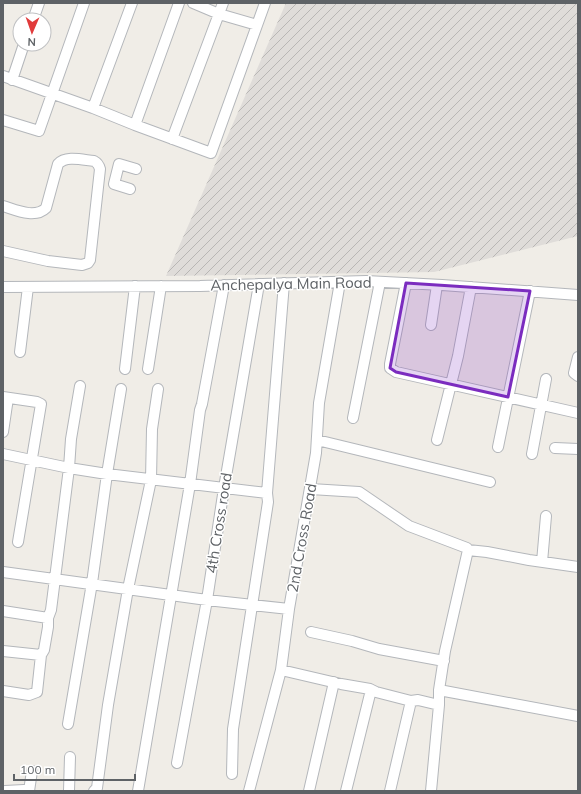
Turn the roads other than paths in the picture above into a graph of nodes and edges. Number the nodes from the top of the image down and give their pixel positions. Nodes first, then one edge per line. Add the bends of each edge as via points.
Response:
1 (84, 3) edge
2 (132, 3) edge
3 (179, 3) edge
4 (192, 3) edge
5 (223, 3) edge
6 (265, 3) edge
7 (219, 14) junction
8 (257, 25) junction
9 (20, 52) edge
10 (7, 78) edge
11 (52, 95) junction
12 (92, 108) junction
13 (3, 120) edge
14 (135, 125) junction
15 (172, 139) junction
16 (136, 169) dead end
17 (98, 182) junction
18 (114, 184) junction
19 (130, 190) dead end
20 (3, 206) edge
21 (3, 251) edge
22 (340, 282) junction
23 (380, 282) junction
24 (406, 283) junction
25 (259, 284) junction
26 (284, 284) junction
27 (224, 285) junction
28 (437, 285) junction
29 (136, 286) junction
30 (161, 286) junction
31 (28, 287) junction
32 (471, 287) junction
33 (3, 288) edge
34 (530, 291) junction
35 (578, 295) edge
36 (431, 325) dead end
37 (20, 352) dead end
38 (578, 357) edge
39 (125, 369) dead end
40 (148, 369) dead end
41 (578, 376) edge
42 (546, 379) dead end
43 (451, 384) junction
44 (80, 386) dead end
45 (121, 389) dead end
46 (158, 389) dead end
47 (6, 397) edge
48 (508, 397) junction
49 (542, 405) junction
50 (578, 413) edge
51 (353, 418) dead end
52 (3, 432) edge
53 (318, 440) junction
54 (437, 440) dead end
55 (498, 448) dead end
56 (555, 448) dead end
57 (578, 449) edge
58 (3, 454) edge
59 (532, 454) dead end
60 (31, 460) junction
61 (69, 468) junction
62 (107, 474) junction
63 (151, 480) junction
64 (490, 482) dead end
65 (190, 484) junction
66 (224, 488) junction
67 (311, 489) junction
68 (267, 493) junction
69 (546, 516) dead end
70 (18, 542) dead end
71 (468, 550) junction
72 (542, 562) junction
73 (578, 567) edge
74 (3, 572) edge
75 (55, 580) junction
76 (92, 584) junction
77 (128, 589) junction
78 (172, 595) junction
79 (207, 600) junction
80 (253, 605) junction
81 (289, 609) junction
82 (3, 611) edge
83 (48, 618) junction
84 (311, 632) dead end
85 (3, 651) edge
86 (41, 655) junction
87 (444, 661) junction
88 (281, 670) junction
89 (334, 682) junction
90 (371, 690) junction
91 (439, 690) junction
92 (3, 691) edge
93 (411, 701) junction
94 (439, 705) junction
95 (578, 716) edge
96 (68, 724) dead end
97 (70, 757) dead end
98 (177, 763) dead end
99 (32, 771) dead end
100 (232, 774) dead end
101 (5, 791) edge
102 (25, 791) edge
103 (29, 791) edge
104 (69, 791) edge
105 (94, 791) edge
106 (138, 791) edge
107 (249, 791) edge
108 (308, 791) edge
109 (346, 791) edge
110 (390, 791) edge
111 (430, 791) edge

1 - 11 street
2 - 12 street
3 - 14 street
4 - 7 street
5 - 7 street
6 - 8 street
7 - 8 street
7 - 15 street
8 - 15 street via 211,153
9 - 10 street
10 - 11 street
11 - 12 street
11 - 13 street via 39,131
12 - 14 street
14 - 15 street
16 - 18 street via 119,164
17 - 18 street
17 - 20 street via 100,169 97,162 64,160 58,164 46,208 42,212 32,214
17 - 21 street via 88,263 82,265
18 - 19 street
22 - 23 street, Anchepalya Main Road
22 - 26 street, Anchepalya Main Road
22 - 53 street, 2nd Cross Road via 319,403
23 - 24 street, Anchepalya Main Road
23 - 51 street
24 - 28 street, Anchepalya Main Road
24 - 43 street via 390,368 396,372
25 - 26 street, Anchepalya Main Road
25 - 27 street, Anchepalya Main Road
25 - 66 street, 4th Cross road
26 - 68 street
27 - 30 street, Anchepalya Main Road
27 - 65 street via 200,410
28 - 32 street, Anchepalya Main Road
28 - 36 street
29 - 30 street, Anchepalya Main Road
29 - 31 street, Anchepalya Main Road
29 - 39 street
30 - 40 street
31 - 33 street, Anchepalya Main Road
31 - 37 street
32 - 34 street, Anchepalya Main Road
32 - 43 street
34 - 35 street, Anchepalya Main Road
34 - 48 street
38 - 41 street via 574,373
42 - 49 street
43 - 48 street
43 - 54 street
44 - 61 street
45 - 62 street
46 - 63 street via 152,429
47 - 52 street
47 - 60 street via 41,404
48 - 49 street
48 - 55 street
49 - 50 street
49 - 59 street
53 - 64 street
53 - 67 street, 2nd Cross Road
56 - 57 street
58 - 60 street
60 - 61 street
60 - 70 street
61 - 62 street
61 - 75 street
62 - 63 street
62 - 76 street
63 - 65 street
63 - 77 street
65 - 66 street
65 - 78 street
66 - 68 street
66 - 79 street, 4th Cross road
67 - 71 street via 359,492 409,526
67 - 81 street, 2nd Cross Road
68 - 80 street via 268,502
69 - 72 street
71 - 72 street
71 - 87 street
72 - 73 street
74 - 75 street
75 - 76 street
75 - 83 street
76 - 77 street
76 - 96 street
77 - 78 street
77 - 105 street
78 - 79 street
78 - 106 street
79 - 80 street
79 - 98 street, 4th Cross road
80 - 81 street
80 - 100 street via 233,729
81 - 88 street, 2nd Cross Road
82 - 83 street
83 - 86 street via 44,650
84 - 87 street
85 - 86 street
86 - 92 street via 37,692 29,695
87 - 91 street
88 - 89 street
88 - 107 street, 2nd Cross Road
89 - 90 street
89 - 108 street
90 - 93 street
90 - 109 street
91 - 94 street
91 - 95 street
93 - 94 street
93 - 110 street
94 - 111 street
97 - 104 street
99 - 103 street
101 - 102 street

